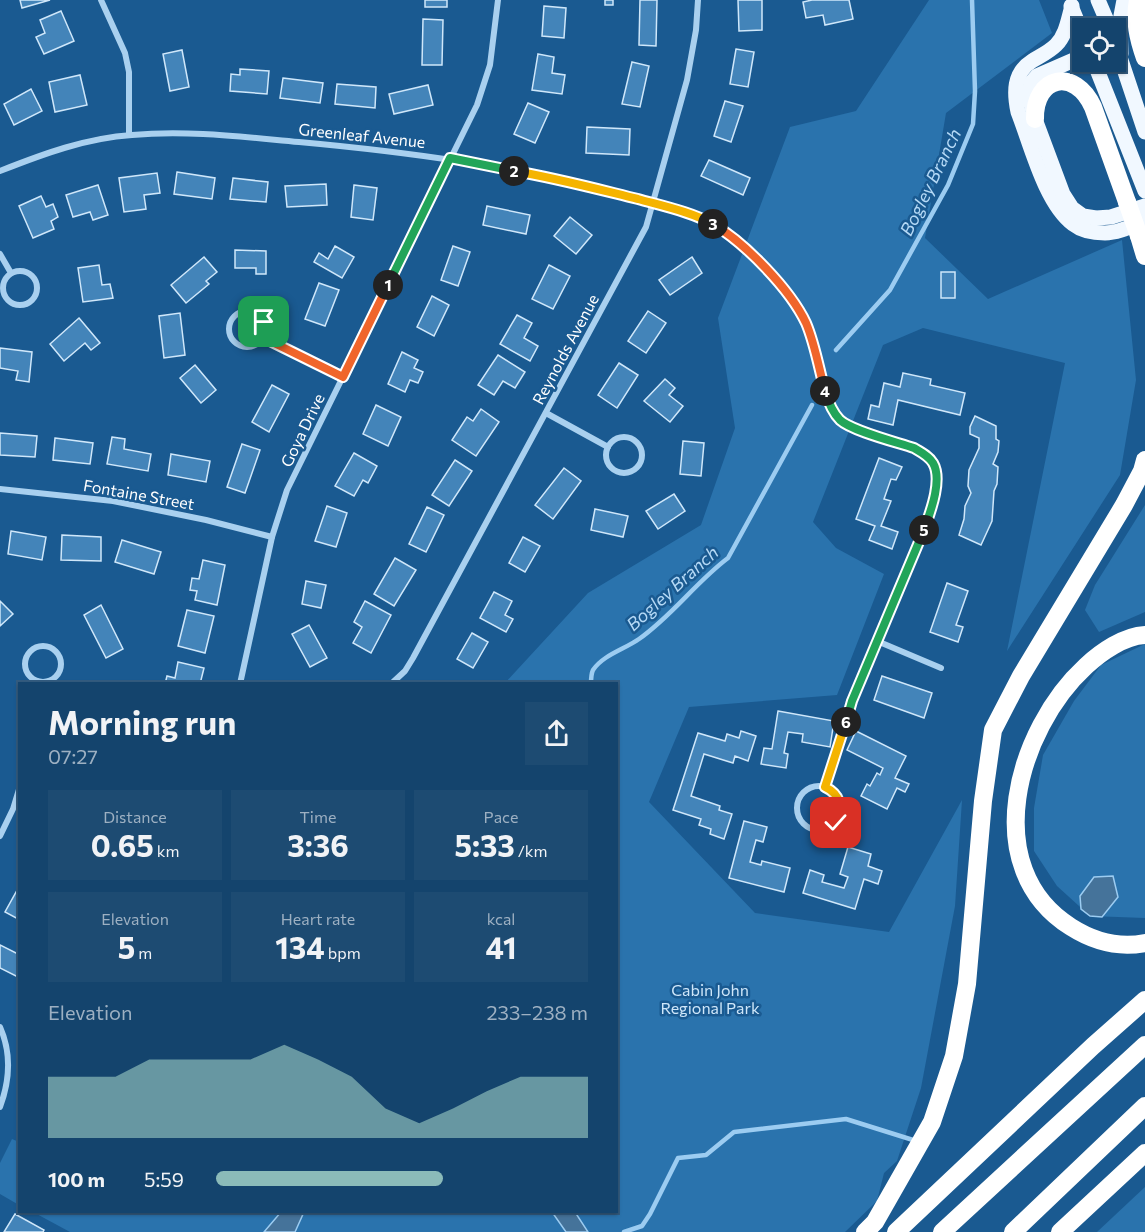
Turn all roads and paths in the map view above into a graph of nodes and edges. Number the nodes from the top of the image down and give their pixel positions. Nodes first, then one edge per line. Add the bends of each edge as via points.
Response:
1 (101, 0) edge
2 (498, 0) edge
3 (698, 0) edge
4 (1098, 0) edge
5 (1124, 0) edge
6 (1138, 0) edge
7 (1070, 3) edge
8 (1076, 18) edge
9 (1106, 18) edge
10 (1121, 18) edge
11 (1145, 58) edge
12 (1072, 60) edge
13 (1098, 72) edge
14 (1125, 72) edge
15 (1035, 119) junction
16 (1145, 132) edge
17 (129, 135) junction
18 (450, 158) junction
19 (0, 171) edge
20 (1145, 191) edge
21 (651, 203) junction
22 (1136, 204) edge
23 (1142, 229) edge
24 (0, 254) edge
25 (1145, 256) edge
26 (11, 273) junction
27 (264, 338) junction
28 (343, 377) junction
29 (546, 413) junction
30 (608, 447) junction
31 (1145, 459) edge
32 (0, 489) edge
33 (272, 537) junction
34 (1145, 635) edge
35 (877, 641) junction
36 (941, 668) dead end
37 (39, 682) edge
38 (44, 682) edge
39 (240, 682) edge
40 (393, 682) edge
41 (825, 787) junction
42 (18, 793) edge
43 (0, 836) edge
44 (1145, 943) edge
45 (1145, 1000) edge
46 (0, 1027) edge
47 (1145, 1045) edge
48 (1145, 1106) edge
49 (0, 1107) edge
50 (1145, 1153) edge
51 (865, 1232) edge
52 (896, 1232) edge
53 (942, 1232) edge
54 (1013, 1232) edge
55 (1060, 1232) edge

1 - 17 street via 125,52 129,72
2 - 18 street, Goya Drive via 490,65 477,105
3 - 21 street, Reynolds Avenue via 687,80
4 - 9 main road
5 - 10 main road
6 - 11 highway via 1135,17
7 - 8 main road
7 - 23 main road via 1064,34 1056,45 1029,63 1016,82 1018,112 1050,196 1075,226 1107,233
12 - 15 main road via 1037,76 1031,83 1029,96
13 - 20 main road
14 - 16 main road
15 - 22 main road via 1072,208 1083,216 1111,218
15 - 22 highway via 1037,99 1043,89 1066,81 1076,84 1088,96
17 - 18 street, Greenleaf Avenue via 230,135
17 - 19 street, Greenleaf Avenue via 45,153
18 - 21 street, Greenleaf Avenue via 563,180
18 - 28 street, Goya Drive
21 - 29 street, Reynolds Avenue via 646,227
21 - 35 street, Greenleaf Avenue via 695,216 723,230 755,258 805,322 829,404 840,420 914,448 933,463 937,476 933,506
22 - 23 highway, bridge
23 - 25 highway
24 - 26 street
26 - 26 street via 3,282 3,294 17,305 28,302 36,294 36,282 28,273
27 - 27 street via 264,322 256,314 239,313 231,321 230,332 239,346 250,348
27 - 28 street
28 - 33 street, Goya Drive via 287,490
29 - 30 street
29 - 40 street, Reynolds Avenue via 413,658
30 - 30 street via 606,459 612,470 624,473 636,469 641,452 635,441 617,439
31 - 51 highway via 1124,505 993,730 968,984 954,1056 932,1122 892,1194
32 - 33 street, Fontaine Street via 113,501
33 - 39 street, Goya Drive
34 - 44 highway via 1100,653 1071,680 1032,742 1020,780 1015,817 1017,847 1043,905 1084,935 1109,943
35 - 36 street
35 - 41 street, Greenleaf Avenue via 852,701
37 - 38 street via 30,676 25,664 30,653 46,647 60,658 60,671
41 - 41 street via 805,791 798,802 801,821 818,831 831,827 841,811 839,799
42 - 43 street
45 - 52 highway
46 - 49 street via 9,1064
47 - 53 highway
48 - 54 highway
50 - 55 highway

